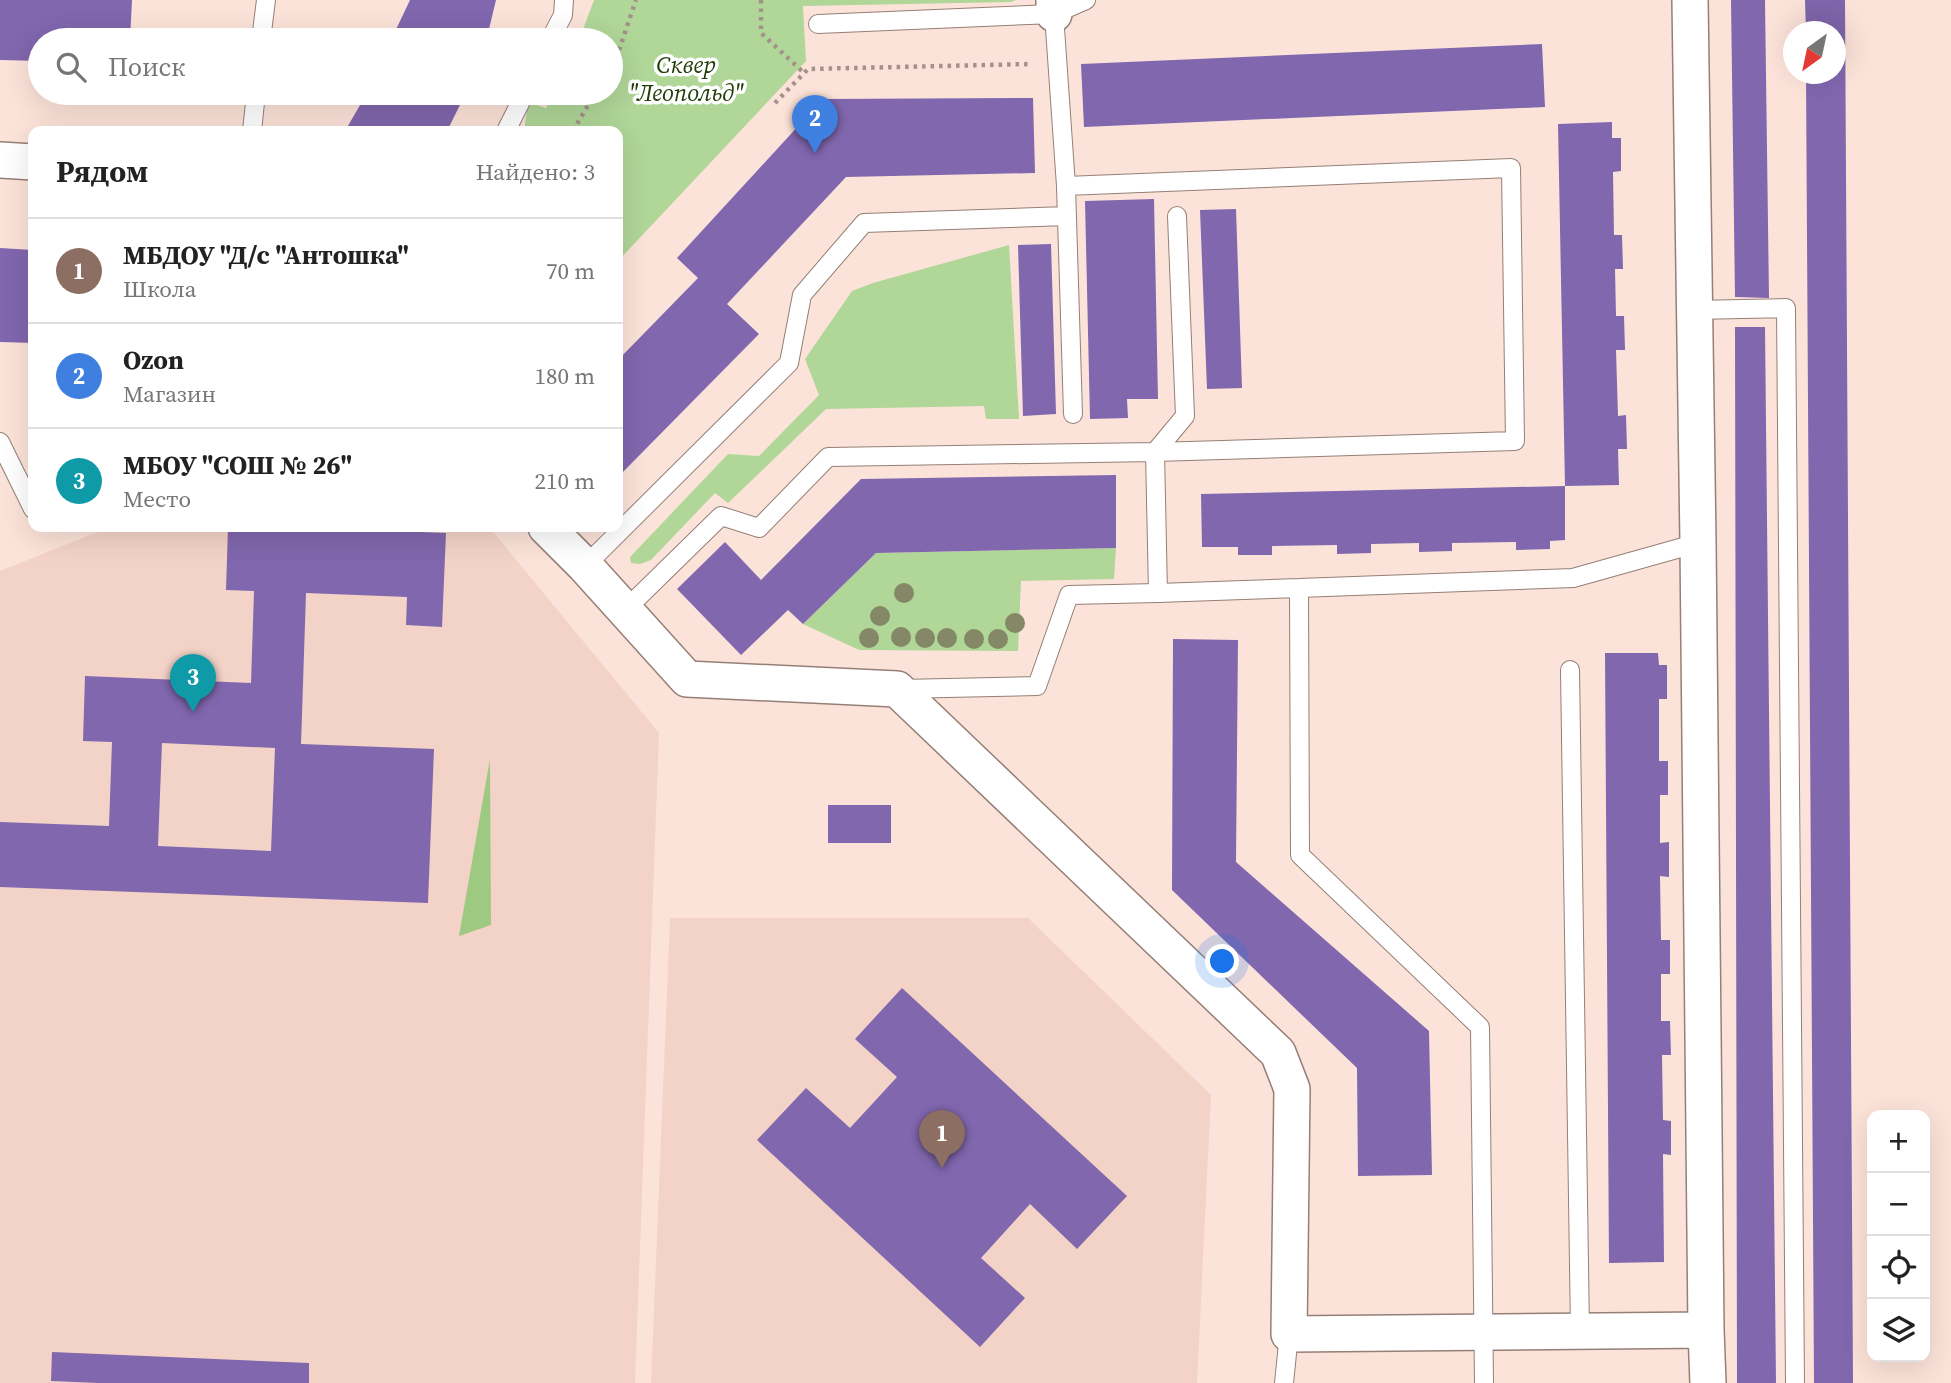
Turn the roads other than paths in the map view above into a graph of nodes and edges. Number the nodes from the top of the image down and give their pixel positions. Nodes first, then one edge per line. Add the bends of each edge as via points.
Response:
1 (266, 0) edge
2 (564, 0) edge
3 (1086, 0) edge
4 (1689, 0) edge
5 (1054, 7) edge
6 (818, 24) dead end
7 (262, 28) edge
8 (556, 28) edge
9 (254, 105) edge
10 (519, 105) edge
11 (252, 126) edge
12 (508, 126) edge
13 (0, 160) edge
14 (28, 162) edge
15 (1066, 186) junction
16 (1067, 216) junction
17 (1177, 216) dead end
18 (1693, 310) junction
19 (1073, 414) dead end
20 (0, 442) edge
21 (1155, 452) junction
22 (28, 499) edge
23 (623, 528) edge
24 (551, 532) edge
25 (619, 532) edge
26 (1698, 543) junction
27 (585, 566) junction
28 (1299, 588) junction
29 (1158, 593) junction
30 (625, 610) junction
31 (1570, 670) dead end
32 (897, 689) junction
33 (1706, 1330) junction
34 (1580, 1331) junction
35 (1484, 1332) junction
36 (1289, 1334) junction
37 (1284, 1383) edge
38 (1484, 1383) edge
39 (1708, 1383) edge
40 (1795, 1383) edge

1 - 7 lane
2 - 8 lane
3 - 5 lane
4 - 18 street
5 - 6 lane
5 - 15 lane
9 - 11 lane
10 - 12 lane
13 - 14 street
15 - 16 lane
15 - 21 lane via 1511,169 1516,441
16 - 19 lane
16 - 23 lane via 864,223 802,295 789,363
17 - 21 lane via 1185,416
18 - 26 street
18 - 40 lane via 1786,308
20 - 22 lane
21 - 29 lane
21 - 30 lane via 828,457 759,528 721,516
24 - 27 street
25 - 27 lane
26 - 28 lane via 1573,578
26 - 33 street
27 - 30 street
28 - 29 lane
28 - 35 lane via 1300,855 1480,1027
29 - 32 lane via 1069,595 1037,686
30 - 32 street via 687,679
31 - 34 lane
32 - 36 street via 1278,1053 1292,1089
33 - 34 street
33 - 39 street
34 - 35 street
35 - 36 street
35 - 38 lane
36 - 37 lane

